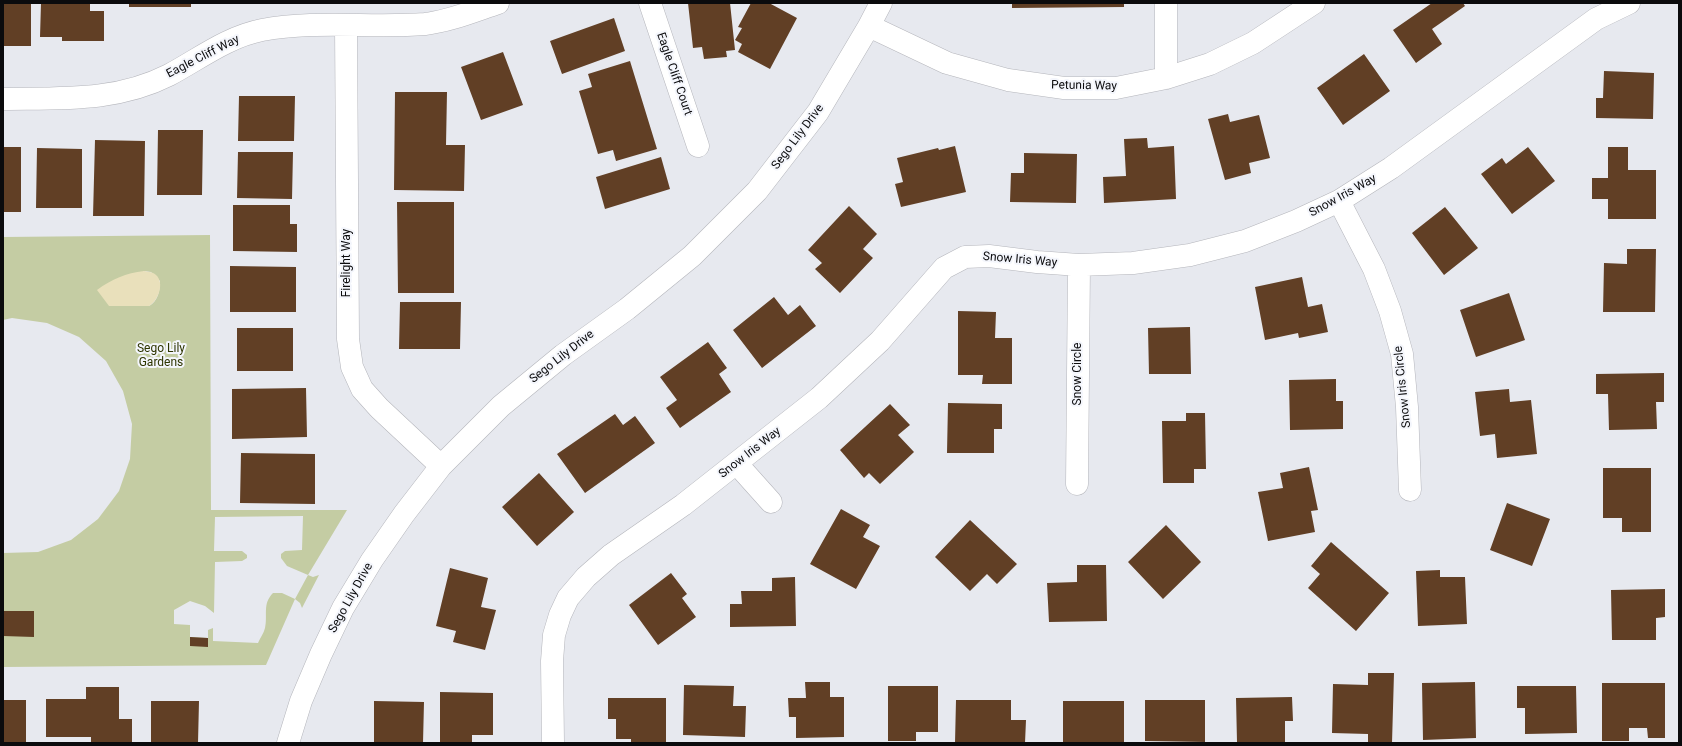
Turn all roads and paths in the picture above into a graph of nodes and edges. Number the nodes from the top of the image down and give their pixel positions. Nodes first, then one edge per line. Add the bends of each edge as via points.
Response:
1 (498, 3) edge
2 (650, 3) edge
3 (1166, 3) edge
4 (1314, 3) edge
5 (1629, 3) edge
6 (879, 4) edge
7 (346, 25) junction
8 (869, 26) junction
9 (1166, 78) junction
10 (3, 99) edge
11 (698, 146) dead end
12 (1339, 201) junction
13 (1079, 265) junction
14 (737, 464) junction
15 (441, 466) junction
16 (1077, 484) dead end
17 (1410, 490) dead end
18 (771, 502) dead end
19 (288, 743) edge
20 (553, 743) edge

1 - 7 street, Eagle Cliff Way via 426,24
2 - 11 street, Eagle Cliff Court
3 - 9 street
4 - 9 street, Petunia Way via 1253,43 1210,64
5 - 12 street, Snow Iris Way via 1596,19 1391,168
6 - 8 street, Sego Lily Drive
7 - 10 street, Eagle Cliff Way via 289,26 260,30 232,40 169,75 140,87 109,95
7 - 15 street, Firelight Way via 348,339 352,367 362,389 379,408
8 - 9 street, Petunia Way via 946,63 1008,80 1064,88 1116,88
8 - 15 street, Sego Lily Drive via 818,112 757,191 692,256 501,406
12 - 13 street, Snow Iris Way via 1245,241 1190,255 1133,263
12 - 17 street, Snow Iris Circle via 1374,269 1390,311 1402,354
13 - 14 street, Snow Iris Way via 965,256 944,268 880,341 824,393
13 - 16 street, Snow Circle
14 - 18 street
14 - 20 street, Snow Iris Way via 611,555 586,576 568,598 554,635
15 - 19 street, Sego Lily Drive via 372,560 343,608 301,701

